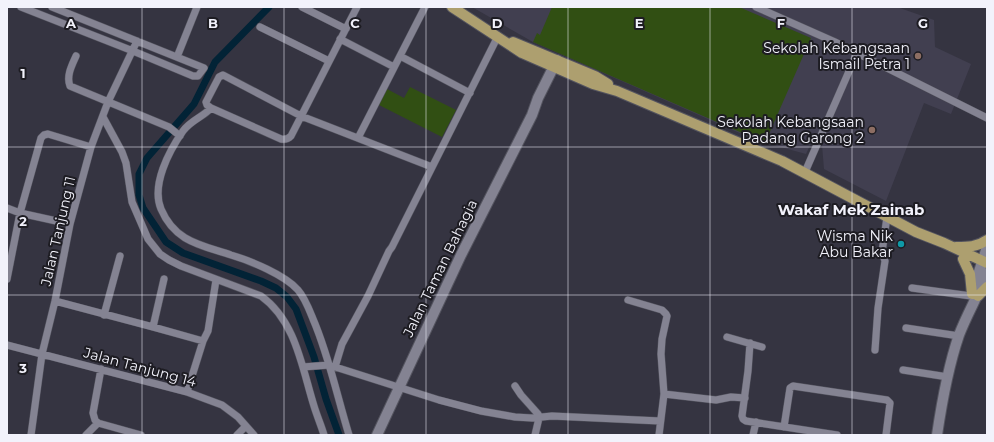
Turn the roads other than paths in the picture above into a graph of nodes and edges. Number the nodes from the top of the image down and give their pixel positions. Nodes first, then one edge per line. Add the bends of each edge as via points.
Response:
1 (21, 7) edge
2 (52, 7) edge
3 (197, 7) edge
4 (302, 7) edge
5 (357, 7) edge
6 (425, 7) edge
7 (756, 7) edge
8 (454, 8) edge
9 (49, 18) junction
10 (260, 27) dead end
11 (346, 29) junction
12 (498, 36) junction
13 (340, 39) junction
14 (137, 41) junction
15 (133, 51) junction
16 (857, 53) junction
17 (76, 56) dead end
18 (400, 56) junction
19 (177, 57) junction
20 (329, 61) junction
21 (559, 65) junction
22 (394, 68) junction
23 (470, 93) junction
24 (108, 102) junction
25 (211, 108) junction
26 (301, 116) junction
27 (103, 117) junction
28 (987, 118) edge
29 (180, 136) junction
30 (358, 138) junction
31 (91, 147) junction
32 (432, 167) junction
33 (805, 172) junction
34 (7, 208) edge
35 (20, 213) junction
36 (887, 217) junction
37 (70, 224) junction
38 (916, 232) junction
39 (987, 240) edge
40 (952, 247) junction
41 (987, 247) edge
42 (120, 256) dead end
43 (963, 259) junction
44 (985, 267) edge
45 (7, 279) edge
46 (164, 279) dead end
47 (216, 280) junction
48 (987, 287) edge
49 (912, 288) dead end
50 (973, 295) junction
51 (628, 300) dead end
52 (55, 302) junction
53 (104, 315) junction
54 (153, 327) junction
55 (906, 328) dead end
56 (959, 336) junction
57 (727, 337) dead end
58 (203, 341) junction
59 (750, 343) junction
60 (7, 345) edge
61 (762, 346) dead end
62 (875, 350) dead end
63 (42, 354) junction
64 (306, 366) junction
65 (328, 366) junction
66 (101, 369) junction
67 (903, 370) dead end
68 (948, 377) junction
69 (515, 386) dead end
70 (399, 387) junction
71 (187, 392) junction
72 (664, 394) junction
73 (744, 398) junction
74 (539, 418) junction
75 (660, 421) junction
76 (756, 422) junction
77 (98, 423) junction
78 (246, 426) junction
79 (784, 427) junction
80 (121, 432) edge
81 (31, 435) edge
82 (86, 435) edge
83 (141, 435) edge
84 (237, 435) edge
85 (254, 435) edge
86 (324, 435) edge
87 (349, 435) edge
88 (377, 435) edge
89 (535, 435) edge
90 (660, 435) edge
91 (753, 435) edge
92 (837, 435) edge
93 (886, 435) edge
94 (937, 435) edge

1 - 9 street
2 - 9 street
2 - 14 street
3 - 19 street
4 - 11 street
5 - 11 street
6 - 18 street
7 - 16 street
8 - 12 main road
9 - 15 street
10 - 20 street
11 - 13 street
12 - 21 main road
12 - 23 street
13 - 20 street
13 - 22 street
14 - 15 street, Jalan Tanjung 11
14 - 19 street
15 - 19 street via 193,76 198,76 204,68
15 - 24 street, Jalan Tanjung 11
16 - 28 street
16 - 33 street
17 - 24 street via 68,77 70,86
18 - 22 street
18 - 23 street
20 - 26 street
21 - 33 main road via 593,84 617,90
21 - 70 main road, Jalan Taman Bahagia via 544,101 532,115 461,255
22 - 30 street
23 - 32 street
24 - 27 street, Jalan Tanjung 11
24 - 29 street via 171,128
25 - 26 street via 283,139 291,136
25 - 26 street via 206,102 219,77 223,75
25 - 29 street via 188,124
26 - 30 street
27 - 31 street, Jalan Tanjung 11
27 - 47 street via 122,152 132,202 151,243 169,260
29 - 65 street via 160,175 157,190 158,202 170,226 192,243 237,257 277,274 289,282 305,301 322,340
30 - 32 street
31 - 35 street via 44,135
31 - 37 street, Jalan Tanjung 11
32 - 65 street via 368,296
33 - 36 main road
34 - 35 street
35 - 37 street
35 - 45 street
36 - 38 main road
36 - 62 street
37 - 52 street, Jalan Tanjung 11
38 - 40 main road
38 - 43 main road via 939,248
39 - 40 main road via 973,247
40 - 44 main road
41 - 44 main road
42 - 53 street
43 - 44 main road
43 - 50 main road via 970,274
44 - 50 main road
46 - 54 street
47 - 58 street via 210,324
47 - 64 street via 262,296 272,304 285,322
48 - 50 main road
49 - 50 street
50 - 56 main road
51 - 72 street via 662,310 666,314 661,354
52 - 53 street
52 - 63 street, Jalan Tanjung 11
53 - 54 street
54 - 58 street
55 - 56 street
56 - 68 main road
57 - 59 street
58 - 71 street
59 - 61 street
59 - 73 street
60 - 63 street, Jalan Tanjung 14
63 - 66 street, Jalan Tanjung 14
63 - 81 street, Jalan Tanjung 11
64 - 65 street
64 - 86 street via 314,406
65 - 70 street
65 - 87 street
66 - 71 street, Jalan Tanjung 14
66 - 77 street via 93,413
67 - 68 street
68 - 94 main road
69 - 74 street
70 - 74 street via 481,411
70 - 88 main road, Jalan Taman Bahagia
71 - 78 street, Jalan Tanjung 14 via 222,405
72 - 73 street via 716,400
72 - 75 street
73 - 76 street via 742,418
74 - 75 street via 552,416
74 - 89 street
75 - 90 street
76 - 79 street
76 - 91 street
77 - 80 street
77 - 82 street
78 - 84 street
78 - 85 street, Jalan Tanjung 14
79 - 92 street
79 - 93 street via 790,388 793,386 888,400 890,403
80 - 83 street

